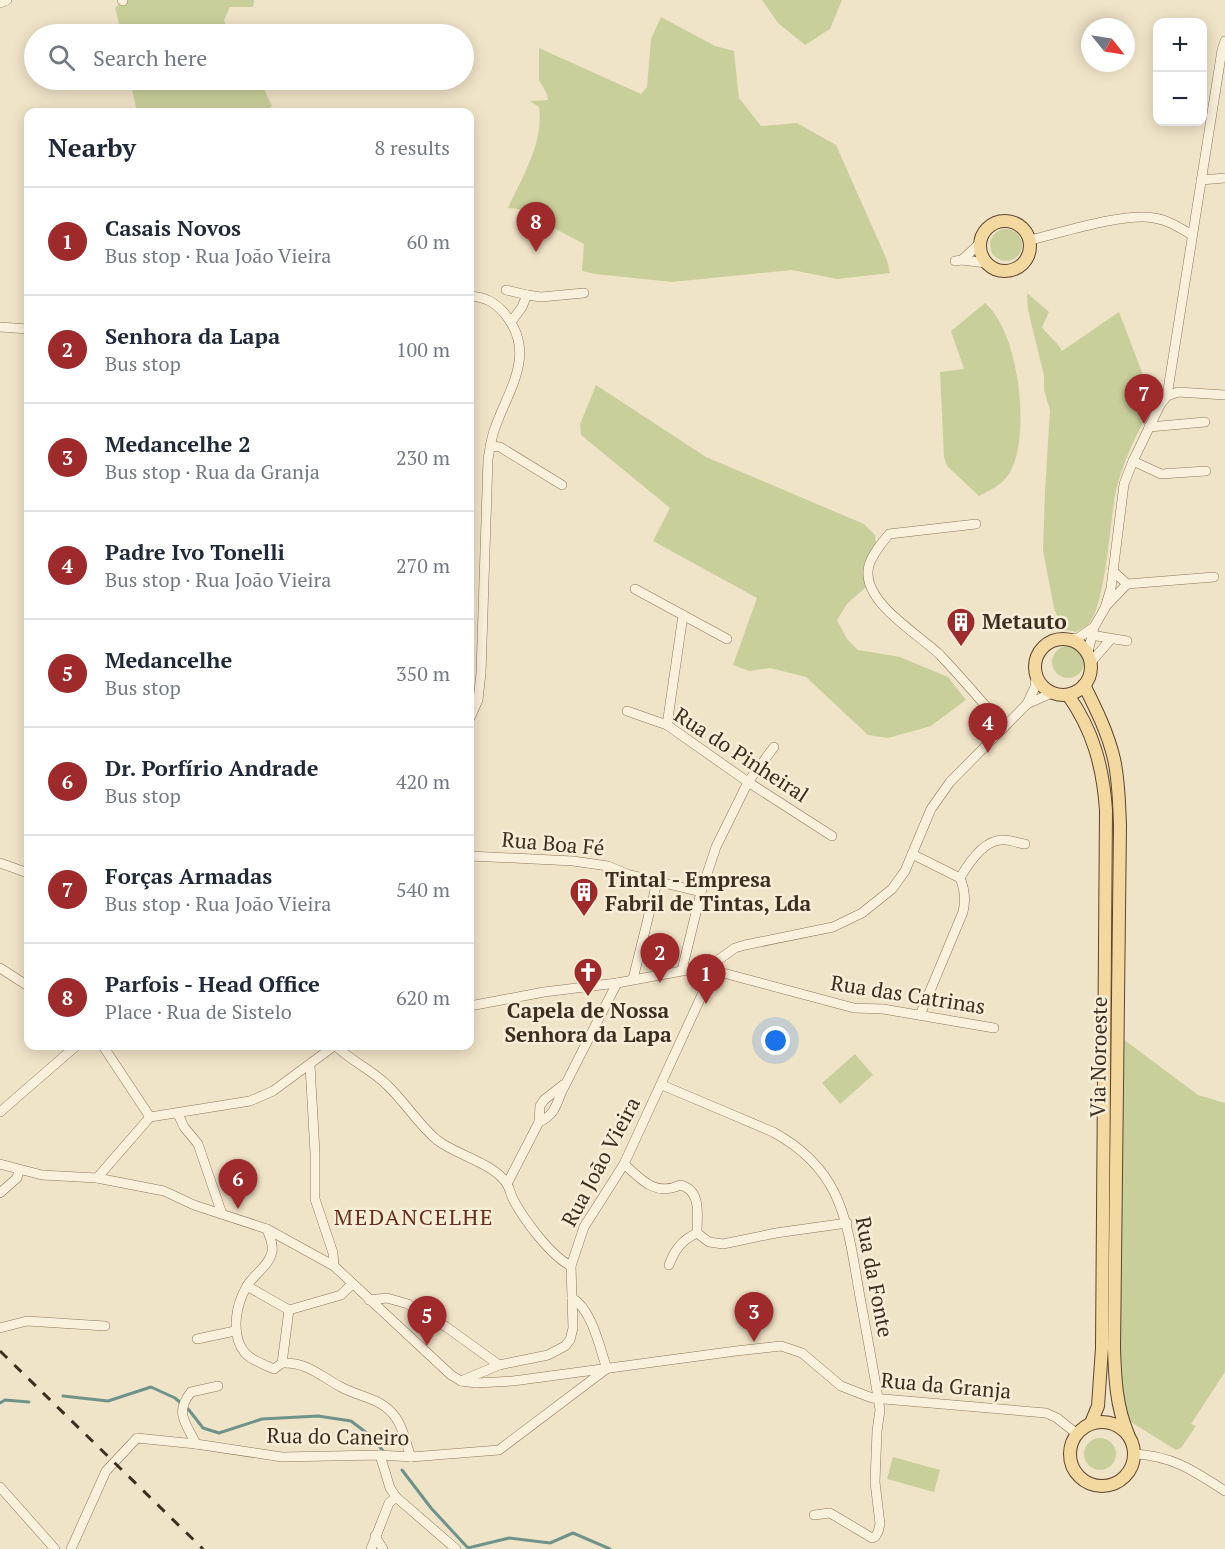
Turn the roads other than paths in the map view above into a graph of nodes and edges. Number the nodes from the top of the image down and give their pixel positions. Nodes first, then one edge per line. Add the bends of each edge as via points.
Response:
1 (7, 0) edge
2 (0, 3) edge
3 (1225, 41) edge
4 (1225, 178) edge
5 (1201, 180) junction
6 (1192, 235) junction
7 (1030, 240) junction
8 (979, 244) junction
9 (986, 263) junction
10 (506, 290) dead end
11 (584, 293) dead end
12 (526, 295) junction
13 (474, 296) edge
14 (511, 322) junction
15 (0, 327) edge
16 (24, 329) edge
17 (1225, 395) edge
18 (1167, 396) junction
19 (1205, 422) dead end
20 (1149, 427) junction
21 (490, 446) junction
22 (1132, 461) junction
23 (1206, 471) dead end
24 (562, 485) dead end
25 (976, 524) dead end
26 (1113, 571) junction
27 (1214, 577) dead end
28 (1127, 584) junction
29 (635, 589) dead end
30 (1105, 608) junction
31 (683, 615) junction
32 (1093, 631) junction
33 (727, 639) dead end
34 (1071, 639) junction
35 (1111, 639) junction
36 (1127, 641) dead end
37 (1089, 657) junction
38 (1036, 678) junction
39 (1084, 686) junction
40 (1052, 693) junction
41 (1068, 695) junction
42 (1027, 704) junction
43 (474, 709) edge
44 (627, 711) dead end
45 (668, 725) junction
46 (1004, 727) junction
47 (774, 747) dead end
48 (748, 782) junction
49 (832, 836) dead end
50 (1025, 844) dead end
51 (912, 854) junction
52 (474, 856) edge
53 (0, 863) edge
54 (24, 872) edge
55 (960, 878) junction
56 (657, 882) junction
57 (701, 892) junction
58 (0, 968) edge
59 (682, 970) junction
60 (712, 970) junction
61 (633, 979) junction
62 (24, 983) edge
63 (617, 983) junction
64 (474, 1005) edge
65 (920, 1015) junction
66 (994, 1028) dead end
67 (71, 1050) edge
68 (106, 1050) edge
69 (330, 1050) edge
70 (340, 1050) edge
71 (310, 1065) junction
72 (567, 1082) junction
73 (662, 1084) junction
74 (0, 1112) edge
75 (178, 1114) junction
76 (150, 1117) junction
77 (539, 1122) junction
78 (0, 1164) edge
79 (624, 1164) junction
80 (19, 1170) junction
81 (98, 1178) junction
82 (507, 1185) junction
83 (0, 1193) edge
84 (222, 1214) junction
85 (847, 1223) junction
86 (267, 1229) junction
87 (697, 1233) junction
88 (669, 1265) dead end
89 (334, 1266) junction
90 (571, 1266) junction
91 (352, 1284) junction
92 (247, 1286) junction
93 (572, 1298) junction
94 (369, 1300) junction
95 (289, 1311) junction
96 (105, 1326) dead end
97 (0, 1328) edge
98 (235, 1331) junction
99 (197, 1339) dead end
100 (282, 1364) junction
101 (499, 1365) junction
102 (607, 1369) junction
103 (461, 1381) junction
104 (218, 1386) dead end
105 (879, 1399) junction
106 (1091, 1423) junction
107 (1077, 1434) junction
108 (1128, 1434) junction
109 (196, 1444) junction
110 (1135, 1454) junction
111 (380, 1455) junction
112 (411, 1457) junction
113 (0, 1487) edge
114 (1225, 1491) edge
115 (396, 1497) junction
116 (814, 1515) dead end
117 (375, 1536) junction
118 (55, 1549) edge
119 (71, 1549) edge
120 (371, 1549) edge
121 (383, 1549) edge
122 (456, 1549) edge

1 - 2 street
3 - 5 street
4 - 5 street
5 - 6 street
6 - 7 street via 1150,217 1103,222
6 - 18 street
7 - 8 main road via 1022,226 1006,220 991,224
7 - 9 main road via 1029,255 1014,270 999,271
8 - 9 main road
8 - 9 street via 959,260
10 - 12 street
11 - 12 street
12 - 14 street
13 - 14 street via 487,298
14 - 21 street via 518,338 520,360
15 - 16 street
17 - 18 street via 1187,392
18 - 20 street
19 - 20 street
20 - 22 street
21 - 24 street via 500,447
21 - 43 street via 481,673
22 - 23 street via 1161,474
22 - 26 street via 1121,497
25 - 46 street via 889,534 868,567 870,584 891,616 940,655
26 - 28 street
26 - 30 street
27 - 28 street
28 - 30 street
29 - 31 street
30 - 32 street
31 - 33 street
31 - 45 street
32 - 34 street
32 - 35 street
32 - 37 street
34 - 37 main road via 1080,643
34 - 38 main road via 1044,645 1035,661
35 - 36 street
35 - 37 street
37 - 39 main road via 1089,677
38 - 40 main road
38 - 42 street, Rua João Vieira
39 - 41 main road
39 - 108 main road, Via Noroeste via 1108,737 1119,795 1114,1348 1120,1417
40 - 41 main road
40 - 42 street, Rua João Vieira
41 - 106 main road, Via Noroeste via 1095,746 1106,810 1102,1347 1098,1406
42 - 46 street, Rua João Vieira
44 - 45 street, Rua do Pinheiral
45 - 48 street, Rua do Pinheiral
46 - 51 street, Rua João Vieira via 939,796
47 - 48 street
48 - 49 street, Rua do Pinheiral
48 - 57 street via 716,847
50 - 55 street via 993,841 975,855
51 - 55 street
51 - 60 street, Rua João Vieira via 900,880 861,913 833,927 735,948 718,960
52 - 56 street, Rua Boa Fé via 573,861 608,866
53 - 54 street
55 - 65 street via 966,901 963,912
56 - 57 street, Rua Boa Fé
56 - 61 street
57 - 59 street
58 - 62 street
59 - 60 street, Rua das Catrinas
59 - 61 street, Rua das Catrinas
60 - 65 street, Rua das Catrinas via 854,1008
60 - 73 street, Rua João Vieira
61 - 63 street, Rua das Catrinas
63 - 64 street, Rua das Catrinas
63 - 72 street
65 - 66 street, Rua das Catrinas
67 - 74 street
68 - 76 street
69 - 71 street
70 - 82 street via 388,1086 436,1139 481,1163
71 - 75 street via 273,1091 250,1101
71 - 89 street via 315,1199
72 - 77 street via 555,1111
72 - 77 street via 544,1100
73 - 79 street, Rua João Vieira
73 - 85 street, Rua da Fonte via 773,1132 800,1148 827,1179
75 - 76 street
75 - 84 street via 198,1144
76 - 81 street
77 - 82 street
78 - 80 street
79 - 87 street via 653,1188 666,1190 680,1185 693,1192
79 - 90 street, Rua João Vieira via 584,1227
80 - 81 street
80 - 83 street via 17,1178
81 - 84 street via 164,1191
82 - 90 street via 533,1227 558,1257
84 - 86 street
85 - 87 street via 723,1244 709,1242
85 - 105 street, Rua da Fonte
86 - 89 street
86 - 92 street via 272,1252
87 - 88 street via 678,1246
89 - 91 street
90 - 93 street, Rua João Vieira
91 - 94 street
91 - 95 street via 341,1295
92 - 95 street
92 - 98 street
93 - 101 street, Rua João Vieira via 573,1328 565,1346 548,1355
93 - 102 street via 585,1311
94 - 101 street via 387,1298 408,1304
94 - 103 street via 436,1364
95 - 100 street
96 - 97 street via 27,1321
98 - 99 street
98 - 100 street via 245,1355 274,1369
100 - 112 street via 313,1369 342,1387 382,1403 397,1419
101 - 103 street, Rua João Vieira
102 - 103 street, Rua da Granja via 485,1383
102 - 105 street, Rua da Granja via 781,1346 802,1353 842,1386
102 - 112 street, Rua do Caneiro via 499,1450
104 - 109 street via 191,1392 183,1403 182,1415
105 - 107 street, Rua da Granja via 1046,1413
105 - 116 street, Rua da Fonte via 875,1482 879,1533 872,1538 830,1513
106 - 107 main road
106 - 108 main road via 1111,1422
107 - 110 main road via 1070,1447 1072,1468 1087,1483 1109,1486 1119,1482 1128,1474
108 - 110 main road
109 - 111 street, Rua do Caneiro via 282,1457
109 - 119 street, Rua do Caneiro via 137,1438 106,1471
110 - 114 street via 1173,1461
111 - 112 street, Rua do Caneiro
111 - 115 street
113 - 118 street
115 - 117 street via 389,1503
115 - 122 street
117 - 120 street
117 - 121 street

